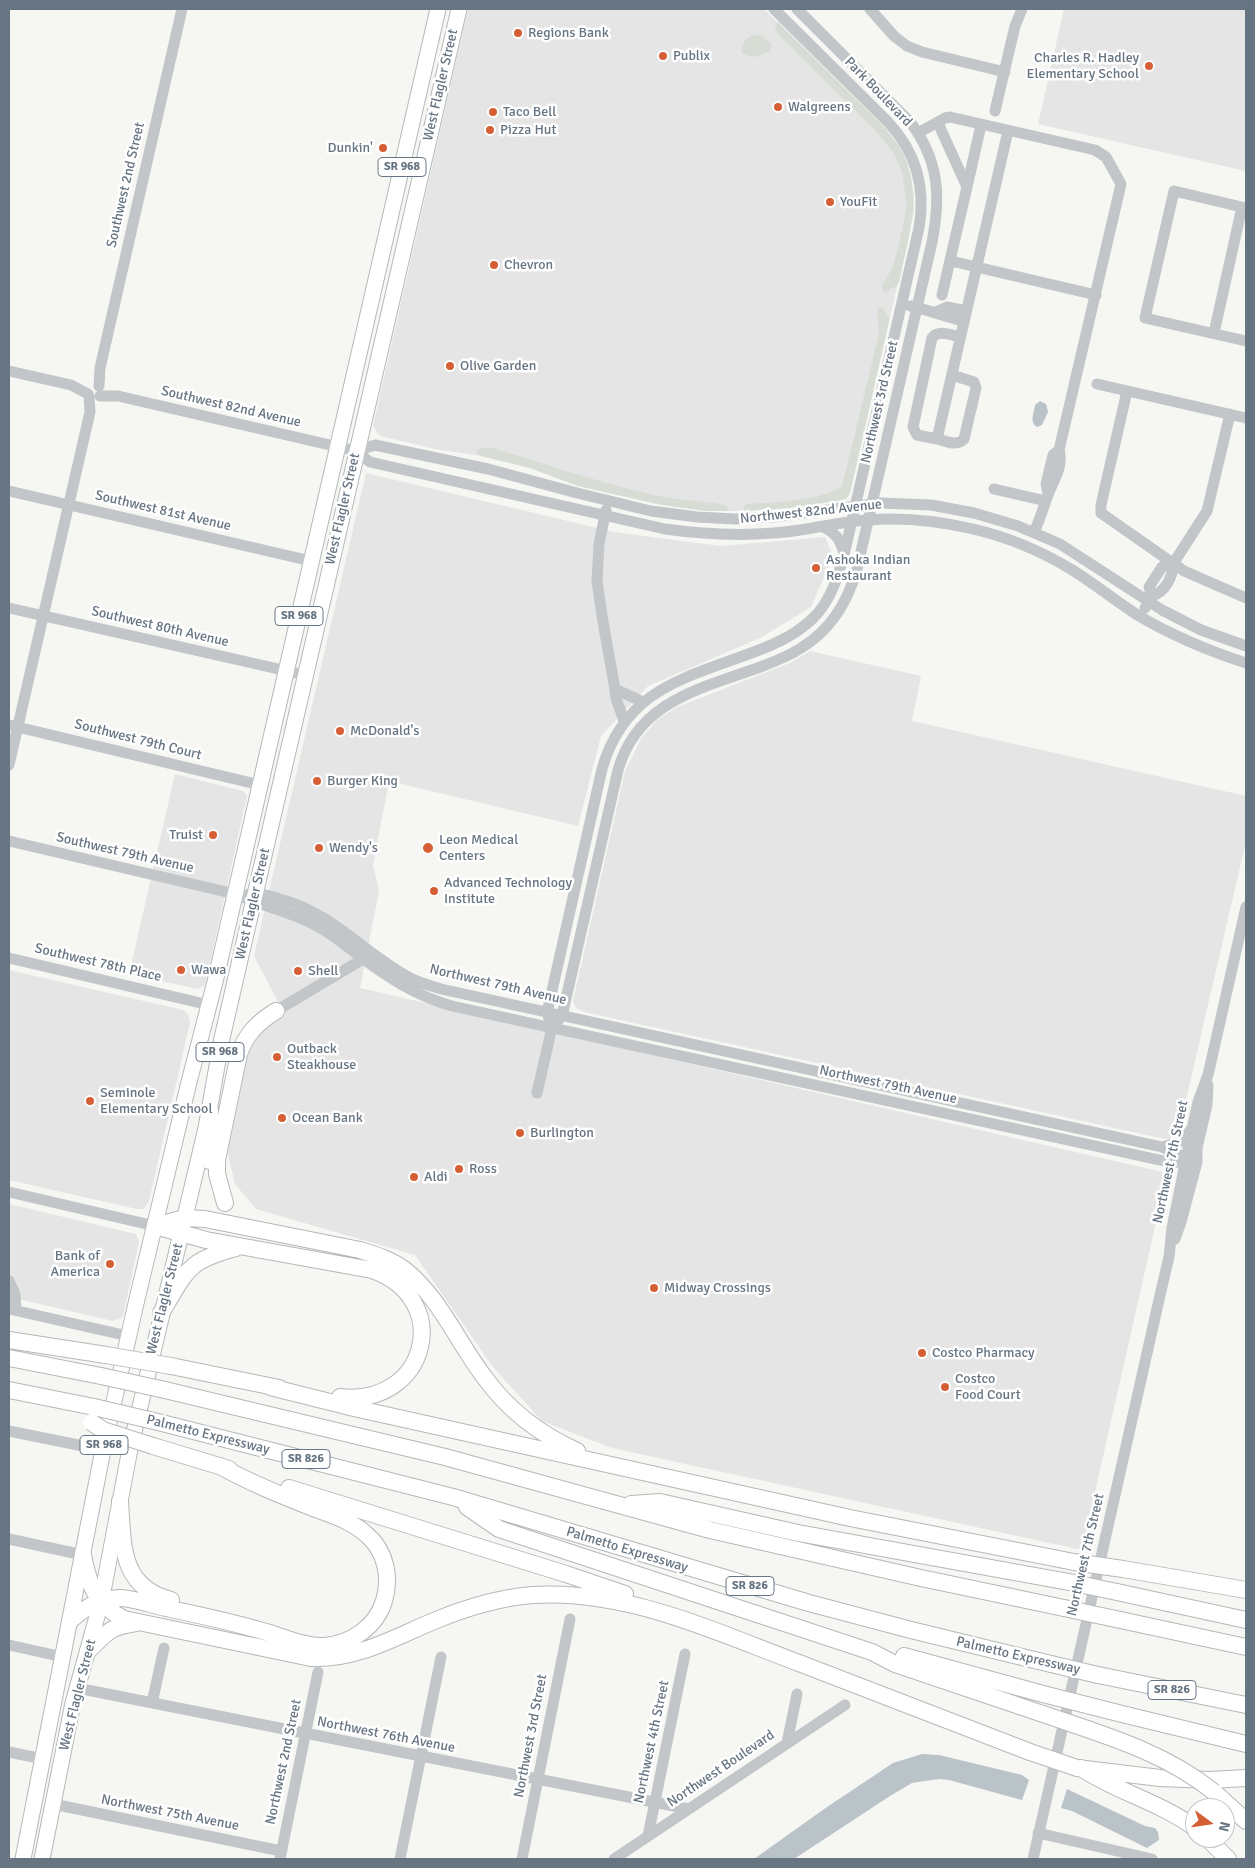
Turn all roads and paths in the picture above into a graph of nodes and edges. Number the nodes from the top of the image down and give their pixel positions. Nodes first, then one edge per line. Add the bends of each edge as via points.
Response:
1 (182, 9) edge
2 (438, 9) edge
3 (459, 9) edge
4 (797, 9) edge
5 (870, 9) edge
6 (1022, 9) edge
7 (778, 10) edge
8 (1005, 72) junction
9 (995, 111) dead end
10 (938, 123) junction
11 (981, 125) junction
12 (1008, 131) junction
13 (918, 133) junction
14 (402, 171) junction
15 (968, 186) junction
16 (415, 197) junction
17 (395, 198) junction
18 (1244, 207) edge
19 (921, 211) joint
20 (409, 225) junction
21 (951, 261) junction
22 (977, 267) junction
23 (942, 295) dead end
24 (1096, 295) junction
25 (901, 304) junction
26 (917, 308) junction
27 (965, 316) junction
28 (1214, 333) junction
29 (960, 337) junction
30 (1246, 341) edge
31 (9, 371) edge
32 (952, 375) junction
33 (1097, 384) dead end
34 (95, 391) junction
35 (1127, 391) junction
36 (1230, 414) junction
37 (1246, 418) edge
38 (937, 439) junction
39 (338, 447) junction
40 (356, 451) junction
41 (994, 489) dead end
42 (9, 491) edge
43 (1047, 497) junction
44 (608, 501) junction
45 (872, 504) junction
46 (69, 505) junction
47 (855, 506) junction
48 (605, 517) junction
49 (868, 520) junction
50 (851, 522) junction
51 (823, 527) junction
52 (1034, 532) junction
53 (844, 554) junction
54 (311, 561) junction
55 (1173, 564) junction
56 (1246, 598) edge
57 (1150, 599) junction
58 (9, 608) edge
59 (43, 616) junction
60 (1140, 616) junction
61 (1246, 646) edge
62 (1246, 663) edge
63 (286, 671) junction
64 (305, 675) junction
65 (616, 689) junction
66 (643, 702) junction
67 (624, 722) junction
68 (13, 726) edge
69 (9, 765) edge
70 (260, 785) junction
71 (9, 841) edge
72 (235, 894) junction
73 (254, 898) junction
74 (1246, 907) edge
75 (353, 945) junction
76 (9, 958) edge
77 (363, 959) junction
78 (209, 1004) junction
79 (276, 1011) joint
80 (547, 1013) junction
81 (562, 1016) junction
82 (552, 1028) junction
83 (1208, 1075) junction
84 (847, 1078) junction
85 (843, 1091) junction
86 (537, 1093) dead end
87 (210, 1111) junction
88 (1196, 1130) junction
89 (1162, 1147) junction
90 (1197, 1148) junction
91 (1185, 1162) junction
92 (9, 1192) edge
93 (225, 1203) junction
94 (155, 1226) junction
95 (183, 1226) junction
96 (264, 1232) junction
97 (241, 1247) junction
98 (1168, 1258) junction
99 (9, 1281) edge
100 (12, 1310) edge
101 (161, 1313) junction
102 (128, 1336) junction
103 (9, 1340) edge
104 (9, 1358) edge
105 (270, 1386) junction
106 (9, 1390) edge
107 (92, 1414) junction
108 (9, 1430) edge
109 (102, 1450) junction
110 (602, 1462) junction
111 (220, 1466) junction
112 (453, 1497) junction
113 (120, 1501) junction
114 (619, 1505) junction
115 (9, 1540) edge
116 (83, 1555) junction
117 (1186, 1578) junction
118 (1246, 1582) edge
119 (1246, 1590) edge
120 (1117, 1592) junction
121 (101, 1602) junction
122 (1246, 1612) edge
123 (197, 1615) junction
124 (672, 1615) junction
125 (570, 1619) dead end
126 (71, 1620) junction
127 (1246, 1620) edge
128 (139, 1623) junction
129 (9, 1645) edge
130 (1246, 1647) edge
131 (164, 1648) dead end
132 (88, 1651) junction
133 (872, 1652) junction
134 (685, 1654) dead end
135 (63, 1657) junction
136 (441, 1657) dead end
137 (318, 1672) dead end
138 (77, 1688) junction
139 (797, 1694) dead end
140 (152, 1703) junction
141 (845, 1705) dead end
142 (1246, 1705) edge
143 (305, 1734) junction
144 (787, 1743) junction
145 (1246, 1744) edge
146 (9, 1752) edge
147 (421, 1757) junction
148 (43, 1759) junction
149 (1079, 1768) junction
150 (1246, 1778) edge
151 (537, 1780) junction
152 (38, 1784) junction
153 (655, 1802) junction
154 (53, 1804) junction
155 (689, 1809) junction
156 (1246, 1821) edge
157 (1185, 1822) edge
158 (1038, 1833) junction
159 (648, 1836) junction
160 (1212, 1848) edge
161 (1216, 1848) edge
162 (281, 1855) edge
163 (23, 1859) edge
164 (42, 1859) edge
165 (400, 1859) edge
166 (522, 1859) edge
167 (614, 1859) edge
168 (1033, 1859) edge
169 (1152, 1859) edge
170 (1219, 1859) edge
171 (1228, 1859) edge

1 - 34 street, Southwest 2nd Street
2 - 14 main road, West Flagler Street / SR 968
3 - 16 main road, West Flagler Street / SR 968
4 - 13 street, Northwest 3rd Street via 902,113
5 - 8 street via 907,46
6 - 8 street
7 - 19 street, Park Boulevard via 900,136 918,172
8 - 9 street
10 - 11 street via 947,117
10 - 13 street
10 - 15 street
11 - 12 street
11 - 15 street
12 - 22 street
12 - 24 street via 1099,152 1118,176 1121,188
13 - 26 street, Northwest 3rd Street via 932,164 938,205
14 - 16 main road
14 - 17 main road, West Flagler Street / SR 968
15 - 21 street
16 - 20 main road, West Flagler Street / SR 968
17 - 20 main road via 401,204
17 - 39 main road, West Flagler Street / SR 968
18 - 28 street
18 - 28 street via 1174,191 1145,318
19 - 25 street, Northwest 3rd Street
20 - 40 main road, West Flagler Street / SR 968
21 - 22 street
21 - 23 street
22 - 24 street
22 - 27 street
24 - 43 street via 1059,450 1062,457
25 - 26 street
25 - 47 street, Northwest 3rd Street
26 - 27 street via 941,316
26 - 45 street, Northwest 3rd Street
27 - 29 street
28 - 30 street
29 - 32 street
29 - 38 street via 942,333 932,338 913,427 917,435
31 - 34 street, Southwest 82nd Avenue
32 - 38 street
32 - 38 street via 976,384 968,422 964,439 959,443
33 - 35 street
34 - 39 street, Southwest 82nd Avenue
34 - 46 street, Southwest 2nd Street
35 - 36 street
35 - 55 street via 1101,513
36 - 37 street
36 - 55 street via 1207,511
39 - 40 street, Northwest 82nd Avenue
39 - 54 main road, West Flagler Street / SR 968
40 - 44 street, Northwest 82nd Avenue via 375,445 488,469
40 - 48 street, Northwest 82nd Avenue via 370,462
40 - 64 main road, West Flagler Street / SR 968
41 - 43 street
42 - 46 street, Southwest 81st Avenue
43 - 52 street
44 - 47 street, Northwest 82nd Avenue via 674,514 735,519
44 - 48 street
45 - 47 street, Northwest 82nd Avenue
45 - 49 street, Northwest 3rd Street
45 - 52 street, Northwest 82nd Avenue via 944,506 989,516
46 - 54 street, Southwest 81st Avenue
46 - 59 street, Southwest 2nd Street
47 - 50 street, Northwest 3rd Street
48 - 51 street, Northwest 82nd Avenue via 706,534 765,534
48 - 65 street via 599,544 597,581
49 - 50 street, Northwest 82nd Avenue
49 - 60 street, Northwest 82nd Avenue via 944,523 1004,538 1059,563
49 - 81 street, Northwest 3rd Street via 850,590 835,618 819,635 784,657 669,703 636,732 618,770
50 - 51 street, Northwest 82nd Avenue
50 - 53 street, Northwest 3rd Street
51 - 53 street via 839,539
52 - 57 street, Northwest 82nd Avenue via 1075,552
53 - 66 street, Northwest 3rd Street via 829,596 817,614 799,631 773,645 668,685
54 - 63 main road, West Flagler Street / SR 968
55 - 56 street
55 - 57 street via 1173,574 1160,593
57 - 60 street
57 - 61 street, Northwest 82nd Avenue via 1195,627
58 - 59 street, Southwest 80th Avenue
59 - 63 street, Southwest 80th Avenue
59 - 68 street, Southwest 2nd Street
60 - 62 street, Northwest 82nd Avenue via 1194,644
63 - 64 street, Southwest 80th Avenue
63 - 70 main road, West Flagler Street / SR 968
64 - 73 main road, West Flagler Street / SR 968
65 - 66 street
65 - 67 street via 615,696
66 - 67 street
67 - 80 street via 602,769
68 - 69 street, Southwest 2nd Street
68 - 70 street, Southwest 79th Court
70 - 72 main road, West Flagler Street / SR 968
71 - 72 street, Southwest 79th Avenue
72 - 73 street, Northwest 79th Avenue
72 - 78 main road, West Flagler Street / SR 968
73 - 75 street, Northwest 79th Avenue
73 - 87 main road, West Flagler Street / SR 968 via 222,1038
74 - 83 street, Northwest 7th Street
75 - 77 street, Northwest 79th Avenue
75 - 80 street, Northwest 79th Avenue via 419,982
76 - 78 street, Southwest 78th Place
77 - 79 street
77 - 82 street, Northwest 79th Avenue via 396,982 433,1000
78 - 94 main road, West Flagler Street / SR 968
79 - 93 highway via 252,1028 239,1054 217,1160 217,1174
80 - 81 street, Northwest 79th Avenue
80 - 82 street
81 - 82 street
81 - 84 street, Northwest 79th Avenue
82 - 85 street, Northwest 79th Avenue
82 - 86 street
83 - 88 street, Northwest 7th Street via 1207,1105
83 - 88 street, Northwest 7th Street via 1195,1114
84 - 85 street
84 - 89 street, Northwest 79th Avenue
85 - 91 street, Northwest 79th Avenue via 1158,1160
87 - 93 highway via 210,1179 216,1194
87 - 95 main road, West Flagler Street / SR 968
88 - 89 street via 1179,1142
88 - 90 street, Northwest 7th Street
88 - 91 street, Northwest 7th Street
89 - 91 street, Northwest 79th Avenue via 1179,1155
90 - 91 street via 1193,1157
90 - 98 street, Northwest 7th Street via 1197,1162
91 - 98 street, Northwest 7th Street
92 - 94 street
93 - 96 highway
94 - 95 highway
94 - 102 main road, West Flagler Street / SR 968
95 - 96 highway via 205,1219
95 - 97 highway
95 - 101 main road, West Flagler Street / SR 968
96 - 110 highway via 360,1250 404,1269 430,1296 484,1378 510,1409 548,1437
97 - 101 highway via 208,1256 194,1264
97 - 105 highway via 386,1275 407,1293 418,1313 421,1344 417,1359 401,1380 380,1393 347,1398
98 - 158 street, Northwest 7th Street
99 - 100 street via 15,1294
100 - 102 street
101 - 113 main road, West Flagler Street / SR 968
102 - 109 main road, West Flagler Street / SR 968
103 - 105 highway, bridge via 171,1366
104 - 114 highway, SR 826, bridge via 165,1390 404,1447
105 - 110 highway
106 - 107 highway, Palmetto Expressway / SR 826 via 60,1400
107 - 111 highway, bridge via 104,1430
107 - 112 highway, Palmetto Expressway / SR 826, bridge via 158,1422
108 - 109 street
109 - 116 main road, West Flagler Street / SR 968
110 - 117 highway, bridge via 850,1518 1074,1562
111 - 123 highway via 246,1481 361,1530 374,1541 382,1554 387,1571 386,1591 382,1608 368,1627 349,1640 330,1645 309,1645
111 - 124 highway via 566,1574 655,1604
112 - 133 highway via 499,1529
112 - 142 highway, Palmetto Expressway / SR 826, bridge via 911,1630 1098,1675
113 - 121 main road, West Flagler Street / SR 968
113 - 123 highway via 123,1544 135,1578 144,1589
114 - 120 highway, bridge via 660,1502 798,1533
114 - 130 highway, SR 826, bridge via 756,1541
115 - 116 street
116 - 121 highway via 90,1586
116 - 126 main road, West Flagler Street / SR 968
117 - 118 highway
117 - 119 highway
120 - 122 highway
120 - 127 highway
121 - 123 highway via 122,1598
121 - 126 highway via 83,1608
121 - 128 highway via 114,1614
121 - 132 main road, West Flagler Street / SR 968
124 - 128 highway via 595,1596 528,1596 482,1604 435,1620 362,1652 324,1658 297,1656
124 - 149 highway, bridge
125 - 151 street, Northwest 3rd Street
126 - 135 main road, West Flagler Street / SR 968
128 - 132 highway via 109,1630
129 - 135 street
131 - 140 street
132 - 138 main road, West Flagler Street / SR 968
133 - 145 highway, bridge via 900,1655
133 - 156 highway, bridge via 895,1664 1146,1750 1199,1780
134 - 153 street, Northwest 4th Street
135 - 138 main road via 71,1683
135 - 148 main road, West Flagler Street / SR 968
136 - 147 street
137 - 143 street, Northwest 2nd Street
138 - 140 street, Northwest 76th Avenue
138 - 154 main road, West Flagler Street / SR 968
139 - 144 street
140 - 143 street, Northwest 76th Avenue
141 - 144 street, Northwest Boulevard
143 - 147 street, Northwest 76th Avenue
143 - 162 street, Northwest 2nd Street
144 - 155 street, Northwest Boulevard
146 - 148 street
147 - 151 street, Northwest 76th Avenue
147 - 165 street
148 - 152 main road, West Flagler Street / SR 968
149 - 150 highway via 1160,1778
149 - 157 highway
151 - 153 street, Northwest 76th Avenue
151 - 166 street, Northwest 3rd Street
152 - 154 main road via 44,1797
152 - 163 main road, West Flagler Street / SR 968
153 - 155 street, Northwest 76th Avenue
153 - 159 street, Northwest 4th Street
154 - 162 street, Northwest 75th Avenue
154 - 164 main road, West Flagler Street / SR 968
155 - 159 street, Northwest Boulevard
158 - 168 street, Northwest 7th Street
158 - 169 street
159 - 167 street, Northwest Boulevard
160 - 170 highway
161 - 171 highway

